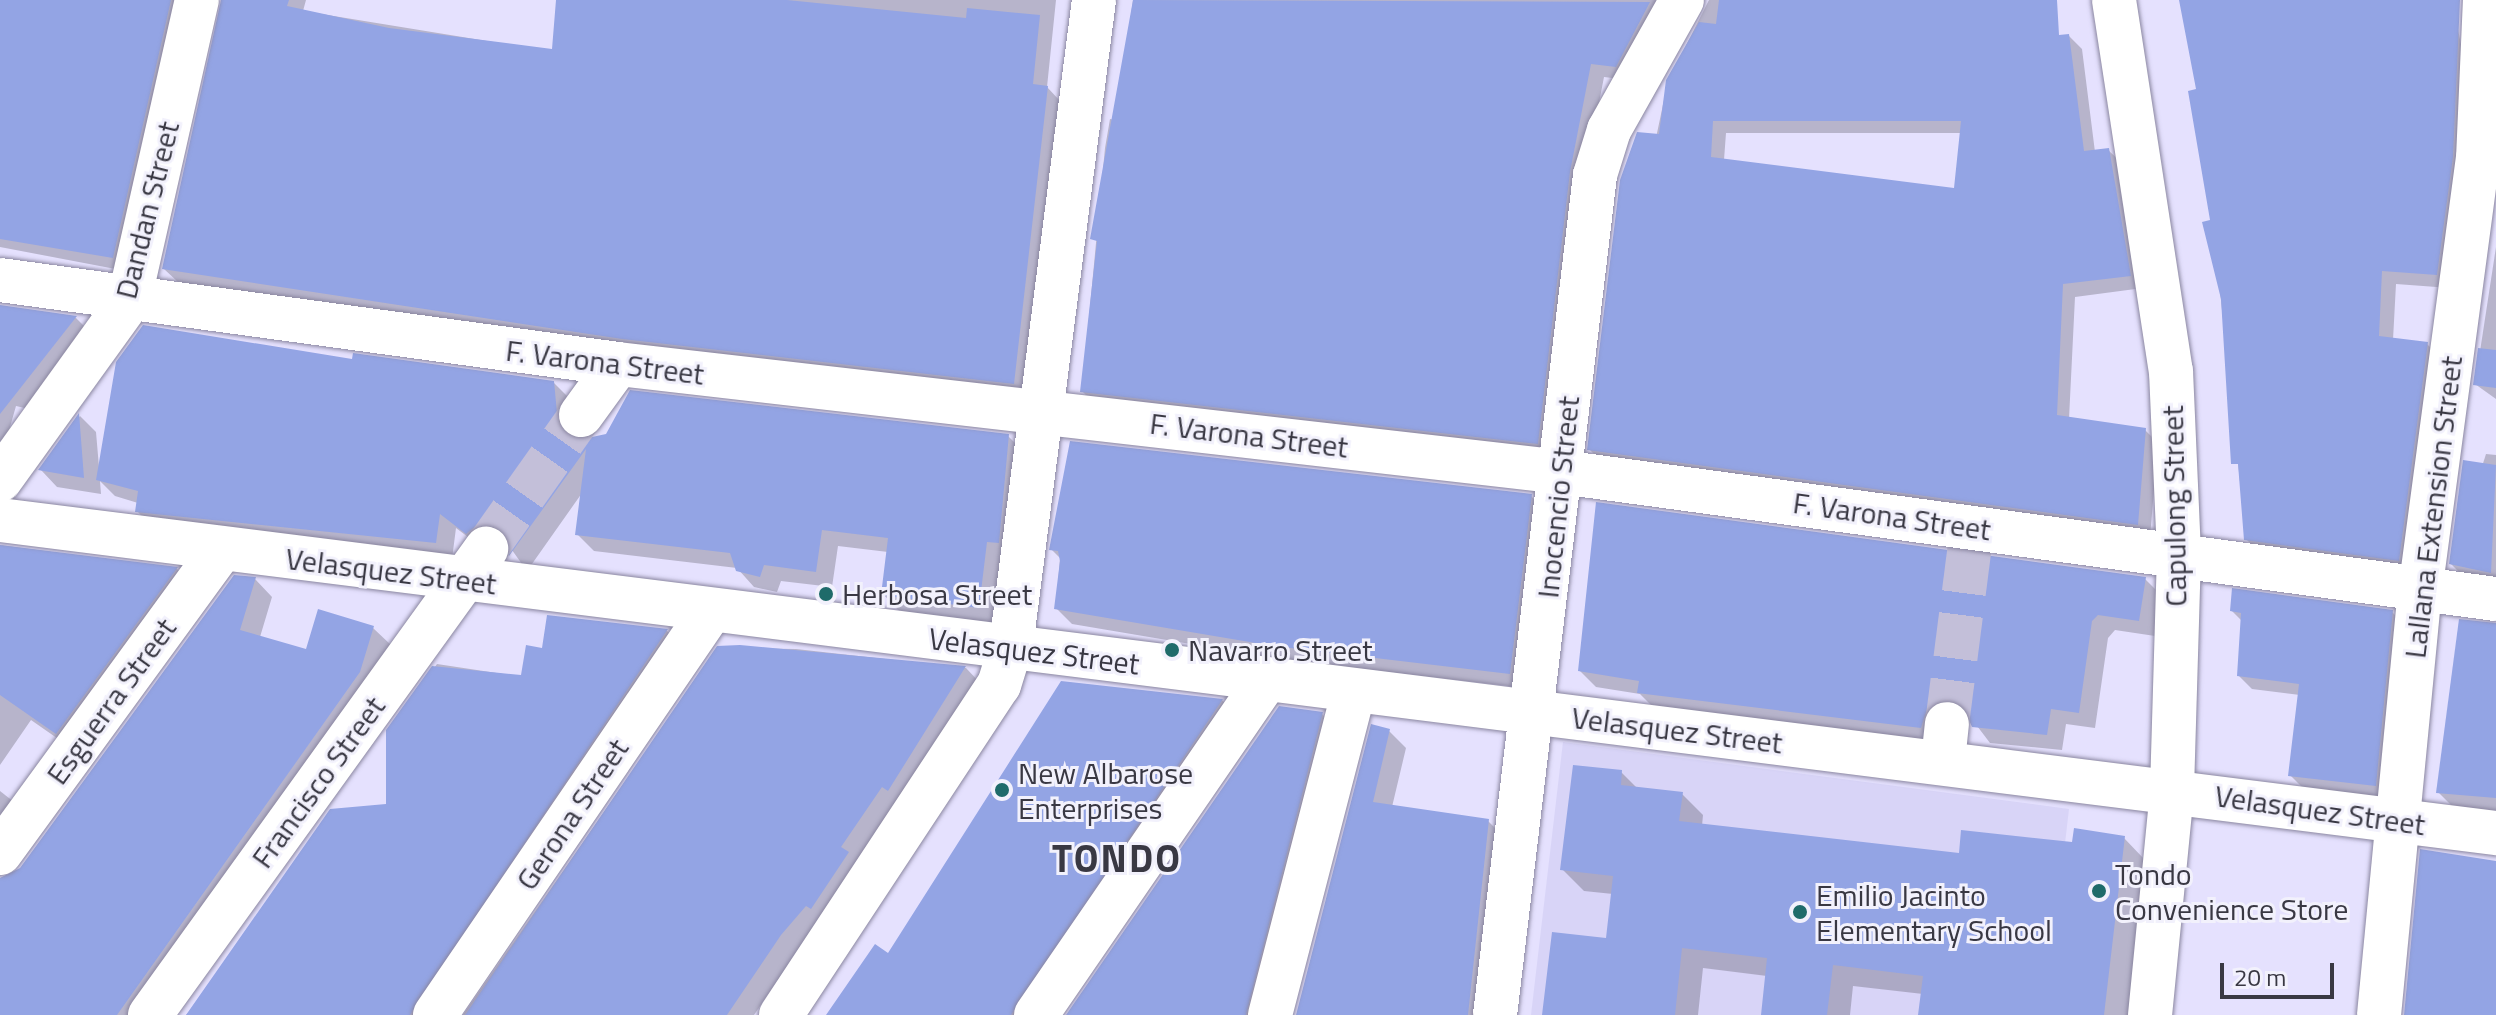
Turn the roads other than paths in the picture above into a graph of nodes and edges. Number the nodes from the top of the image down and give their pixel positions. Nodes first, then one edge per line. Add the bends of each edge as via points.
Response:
1 (197, 0) edge
2 (1094, 0) edge
3 (1682, 0) edge
4 (2114, 0) edge
5 (2485, 0) edge
6 (0, 280) edge
7 (129, 301) junction
8 (618, 364) junction
9 (1042, 411) junction
10 (581, 415) tunnel mouth
11 (1561, 472) junction
12 (0, 480) edge
13 (0, 520) edge
14 (222, 549) junction
15 (2179, 554) junction
16 (475, 565) junction
17 (2420, 592) junction
18 (2496, 599) edge
19 (709, 613) junction
20 (1011, 646) junction
21 (1266, 680) junction
22 (1354, 691) junction
23 (1534, 713) junction
24 (2172, 791) junction
25 (2400, 821) junction
26 (2496, 833) edge
27 (0, 853) edge
28 (150, 1015) edge
29 (435, 1015) edge
30 (781, 1015) edge
31 (1036, 1015) edge
32 (1270, 1015) edge
33 (1495, 1015) edge
34 (2150, 1015) edge
35 (2379, 1015) edge

1 - 7 street, Dandan Street
2 - 9 street
3 - 11 street, Inocencio Street via 1609,130 1595,175
4 - 15 street, Capulong Street via 2171,371
5 - 17 street, Lallana Extension Street via 2478,159
6 - 7 street, F. Varona Street
7 - 8 street, F. Varona Street
7 - 12 street, Dandan Street
8 - 9 street, F. Varona Street
8 - 10 street
9 - 11 street, F. Varona Street
9 - 20 street
11 - 15 street, F. Varona Street via 1971,535
11 - 23 street, Inocencio Street
13 - 14 street, Velasquez Street
14 - 16 street, Velasquez Street
14 - 27 street, Esguerra Street
15 - 17 street, F. Varona Street
15 - 24 street, Capulong Street
16 - 19 street, Velasquez Street
16 - 28 street, Francisco Street
17 - 18 street, F. Varona Street
17 - 25 street, Lallana Extension Street
19 - 20 street, Velasquez Street
19 - 29 street, Gerona Street
20 - 21 street, Velasquez Street
20 - 30 street via 978,722
21 - 22 street, Velasquez Street
21 - 31 street
22 - 23 street, Velasquez Street
22 - 32 street
23 - 24 street, Velasquez Street via 1945,742
23 - 33 street, Inocencio Street
24 - 25 street, Velasquez Street
24 - 34 street, Capulong Street
25 - 26 street, Velasquez Street
25 - 35 street, Lallana Extension Street

